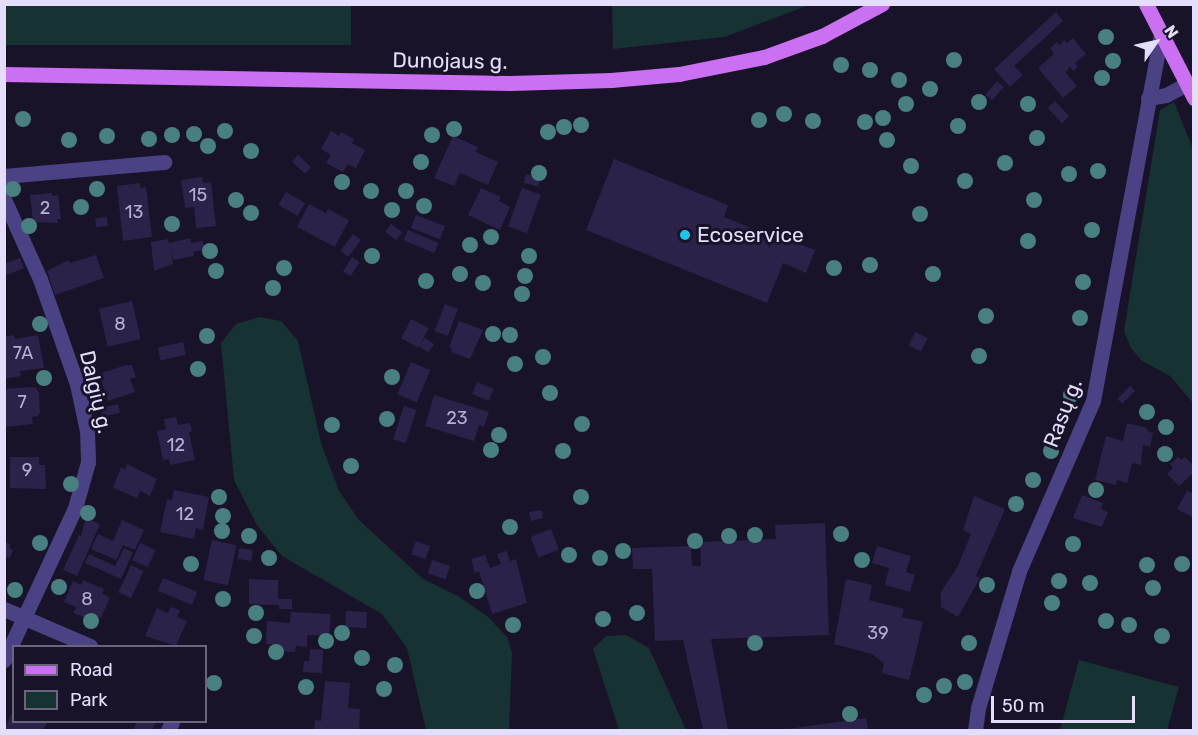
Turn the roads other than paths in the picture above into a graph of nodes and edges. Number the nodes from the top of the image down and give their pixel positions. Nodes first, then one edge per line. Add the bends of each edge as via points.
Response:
1 (882, 4) edge
2 (1146, 4) edge
3 (1161, 34) junction
4 (4, 74) edge
5 (1190, 91) edge
6 (1148, 98) junction
7 (164, 162) dead end
8 (4, 176) edge
9 (4, 199) edge
10 (4, 609) edge
11 (24, 619) junction
12 (88, 645) edge
13 (4, 660) edge
14 (975, 730) edge

1 - 4 main road, Dunojaus g. via 822,36 764,57 679,74 611,80 499,82
2 - 3 main road
3 - 5 main road
3 - 6 street, Rasų g.
5 - 6 street
6 - 14 street, Rasų g. via 1101,374 1019,571
7 - 8 street
9 - 11 street, Dalgių g. via 39,279 77,384 87,431 88,462 83,486
10 - 11 street
11 - 12 street
11 - 13 street, Dalgių g.

